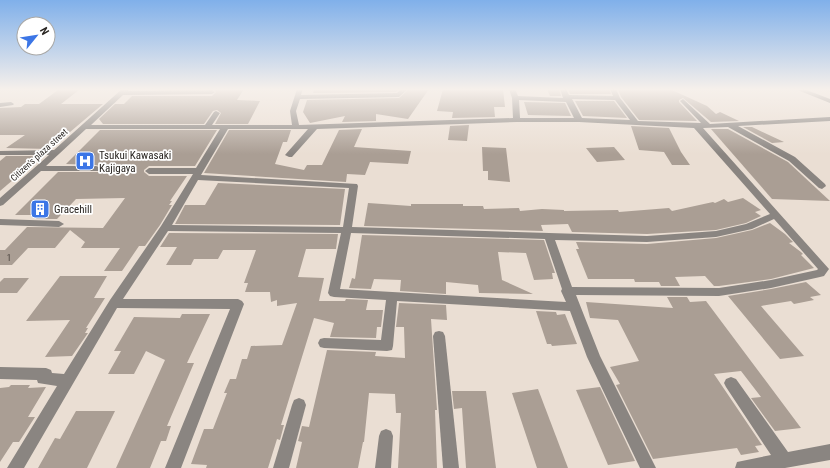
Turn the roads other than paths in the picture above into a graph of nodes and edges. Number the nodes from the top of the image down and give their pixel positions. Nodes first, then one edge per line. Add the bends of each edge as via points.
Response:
1 (103, 111) edge
2 (293, 111) edge
3 (516, 111) edge
4 (574, 111) edge
5 (627, 111) edge
6 (693, 111) edge
7 (216, 113) dead end
8 (830, 119) edge
9 (517, 120) junction
10 (579, 120) junction
11 (635, 122) junction
12 (696, 125) junction
13 (730, 125) junction
14 (226, 126) junction
15 (315, 126) junction
16 (708, 126) junction
17 (85, 127) junction
18 (207, 127) junction
19 (296, 127) junction
20 (56, 152) junction
21 (0, 153) edge
22 (288, 155) dead end
23 (39, 168) junction
24 (96, 169) dead end
25 (149, 171) dead end
26 (197, 174) junction
27 (822, 186) dead end
28 (0, 203) edge
29 (776, 215) junction
30 (0, 222) edge
31 (59, 224) dead end
32 (165, 228) junction
33 (347, 230) junction
34 (549, 236) junction
35 (567, 291) junction
36 (392, 297) junction
37 (114, 303) junction
38 (574, 307) junction
39 (439, 336) dead end
40 (324, 343) dead end
41 (0, 373) edge
42 (68, 380) junction
43 (731, 383) dead end
44 (299, 405) dead end
45 (386, 436) dead end
46 (830, 452) edge
47 (784, 460) junction
48 (15, 468) edge
49 (173, 468) edge
50 (281, 468) edge
51 (383, 468) edge
52 (451, 468) edge
53 (648, 468) edge
54 (744, 468) edge

1 - 17 street, Citizen's plaza street
2 - 19 street
3 - 9 street
4 - 10 street
5 - 11 street
6 - 16 street
7 - 18 street
8 - 13 street
9 - 10 street
9 - 15 street
10 - 11 street
11 - 12 street
12 - 16 street
12 - 29 street
13 - 16 street
13 - 27 street via 792,159
14 - 18 street
14 - 19 street
14 - 26 street
15 - 19 street
15 - 22 street
17 - 18 street
17 - 20 street, Citizen's plaza street
20 - 21 street
20 - 23 street, Citizen's plaza street
23 - 24 street
23 - 28 street, Citizen's plaza street
25 - 26 street
26 - 32 street
26 - 33 street via 354,186
29 - 34 street via 749,227 716,234 647,239
29 - 35 street via 824,269 820,273 719,292
30 - 31 street
32 - 33 street
32 - 37 street
33 - 34 street
33 - 36 street via 334,293
34 - 35 street
35 - 38 street
36 - 38 street
36 - 40 street via 387,346
37 - 42 street
37 - 49 street via 238,304
38 - 53 street via 594,357
39 - 52 street
41 - 42 street via 46,374 43,379
42 - 48 street
43 - 47 street
44 - 50 street
45 - 51 street
46 - 47 street
47 - 54 street

